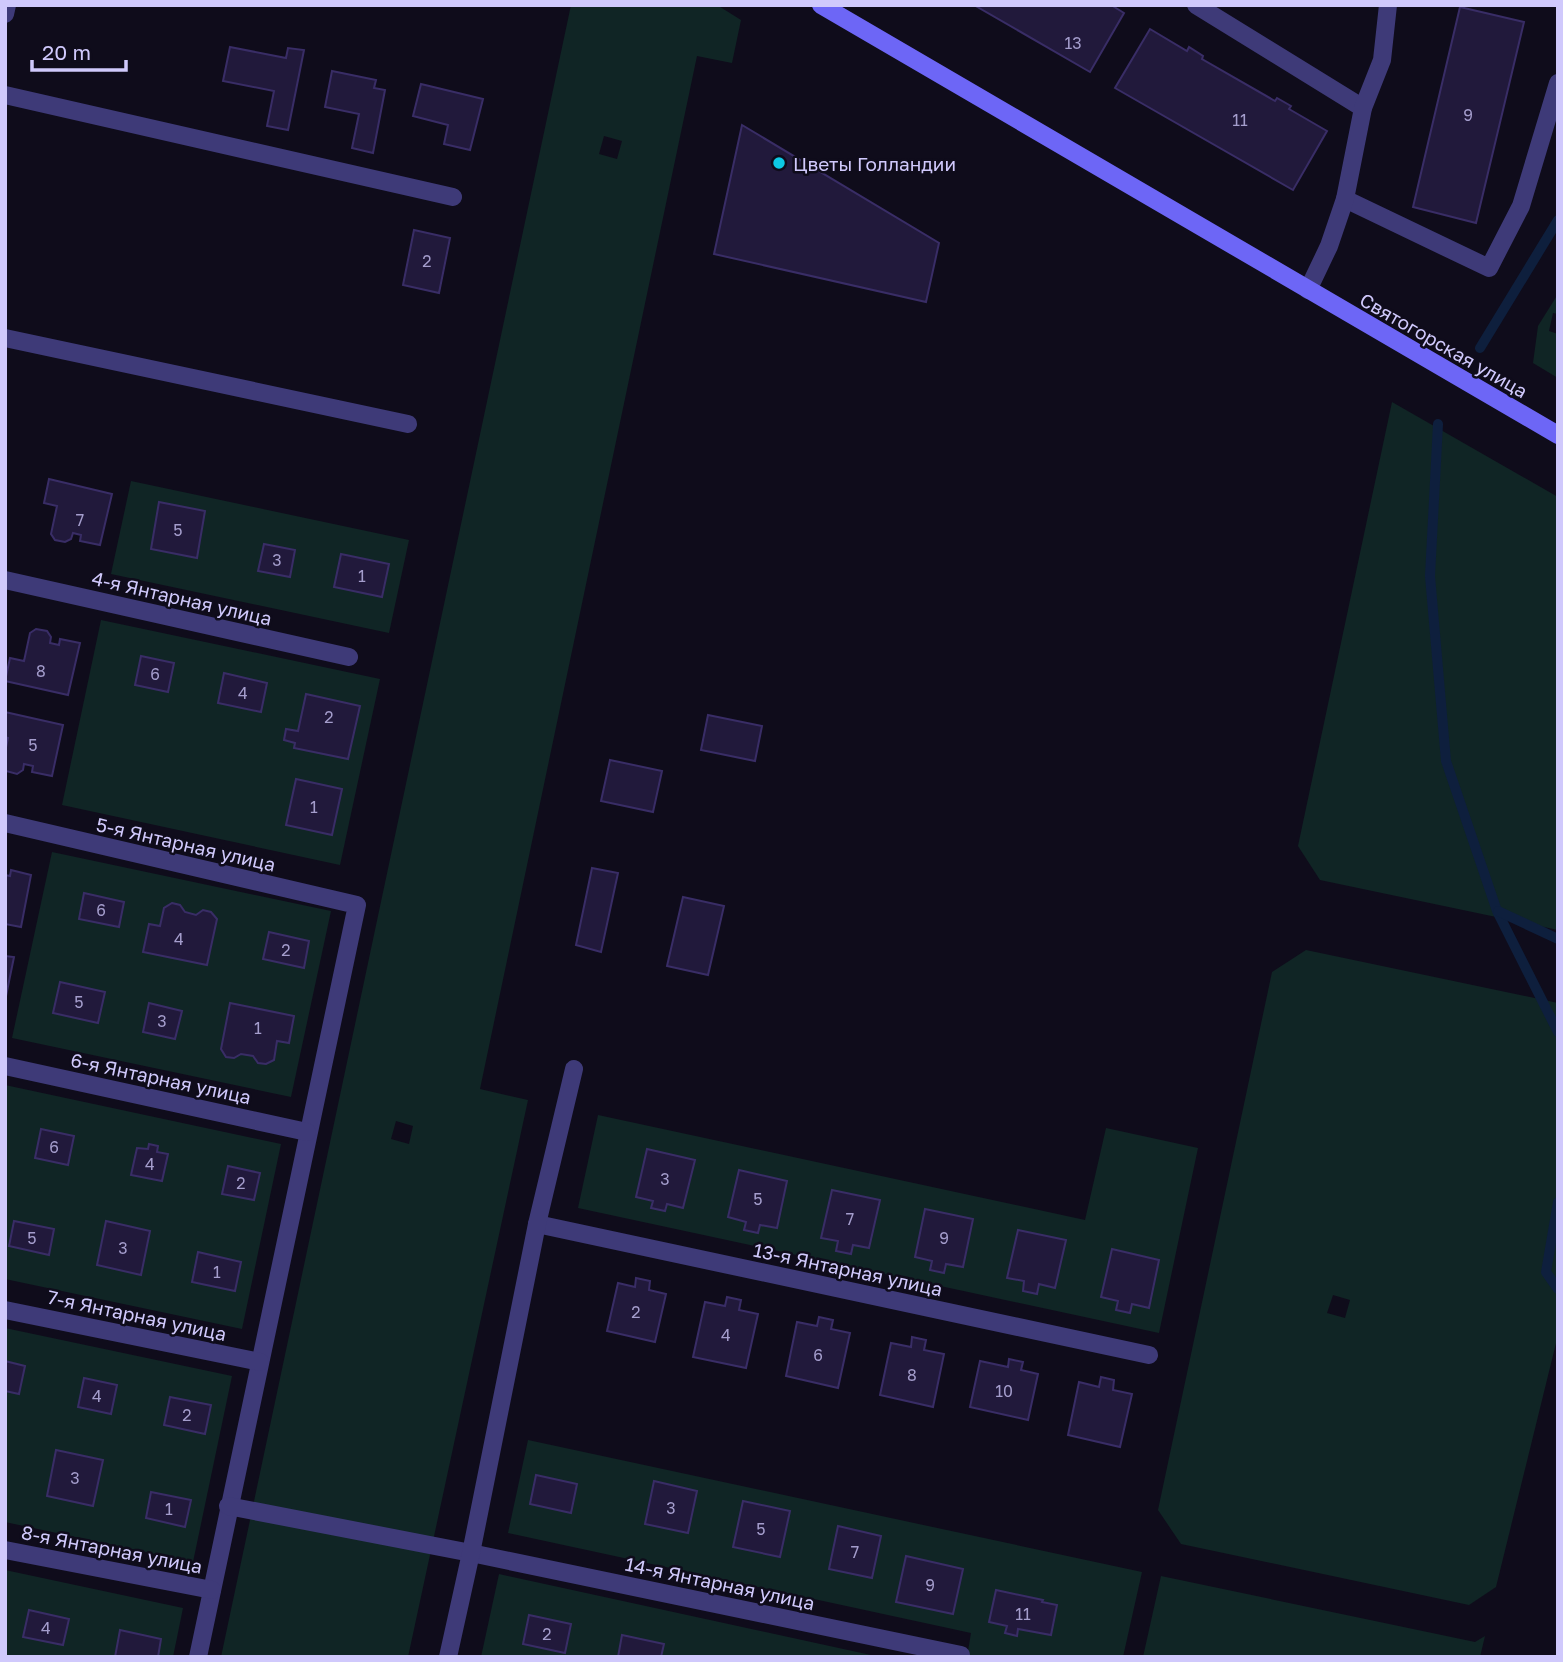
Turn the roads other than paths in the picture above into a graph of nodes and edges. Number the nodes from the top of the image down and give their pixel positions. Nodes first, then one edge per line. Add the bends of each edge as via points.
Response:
1 (7, 5) edge
2 (821, 5) edge
3 (1196, 5) edge
4 (1388, 5) edge
5 (5, 14) edge
6 (1558, 83) edge
7 (5, 95) edge
8 (1363, 108) junction
9 (453, 197) dead end
10 (1345, 199) junction
11 (1308, 290) junction
12 (5, 338) edge
13 (408, 424) dead end
14 (1558, 435) edge
15 (5, 580) edge
16 (349, 657) dead end
17 (5, 823) edge
18 (5, 1066) edge
19 (574, 1069) dead end
20 (307, 1132) junction
21 (537, 1224) junction
22 (5, 1310) edge
23 (1149, 1356) dead end
24 (260, 1362) junction
25 (228, 1506) junction
26 (5, 1550) edge
27 (471, 1553) junction
28 (212, 1590) junction
29 (961, 1655) dead end
30 (198, 1657) edge
31 (448, 1657) edge

1 - 5 street
2 - 11 street, Святогорская улица
3 - 8 street
4 - 8 street via 1382,60
6 - 10 street via 1521,206 1489,268
7 - 9 street
8 - 10 street
10 - 11 street
11 - 14 street, Святогорская улица
12 - 13 street
15 - 16 street, 4-я Янтарная улица
17 - 20 street, 5-я Янтарная улица via 357,905
18 - 20 street, 6-я Янтарная улица
19 - 21 street
20 - 24 street
21 - 23 street, 13-я Янтарная улица
21 - 27 street
22 - 24 street, 7-я Янтарная улица
24 - 25 street
25 - 27 street, 14-я Янтарная улица
25 - 28 street
26 - 28 street, 8-я Янтарная улица
27 - 29 street, 14-я Янтарная улица
27 - 31 street
28 - 30 street

